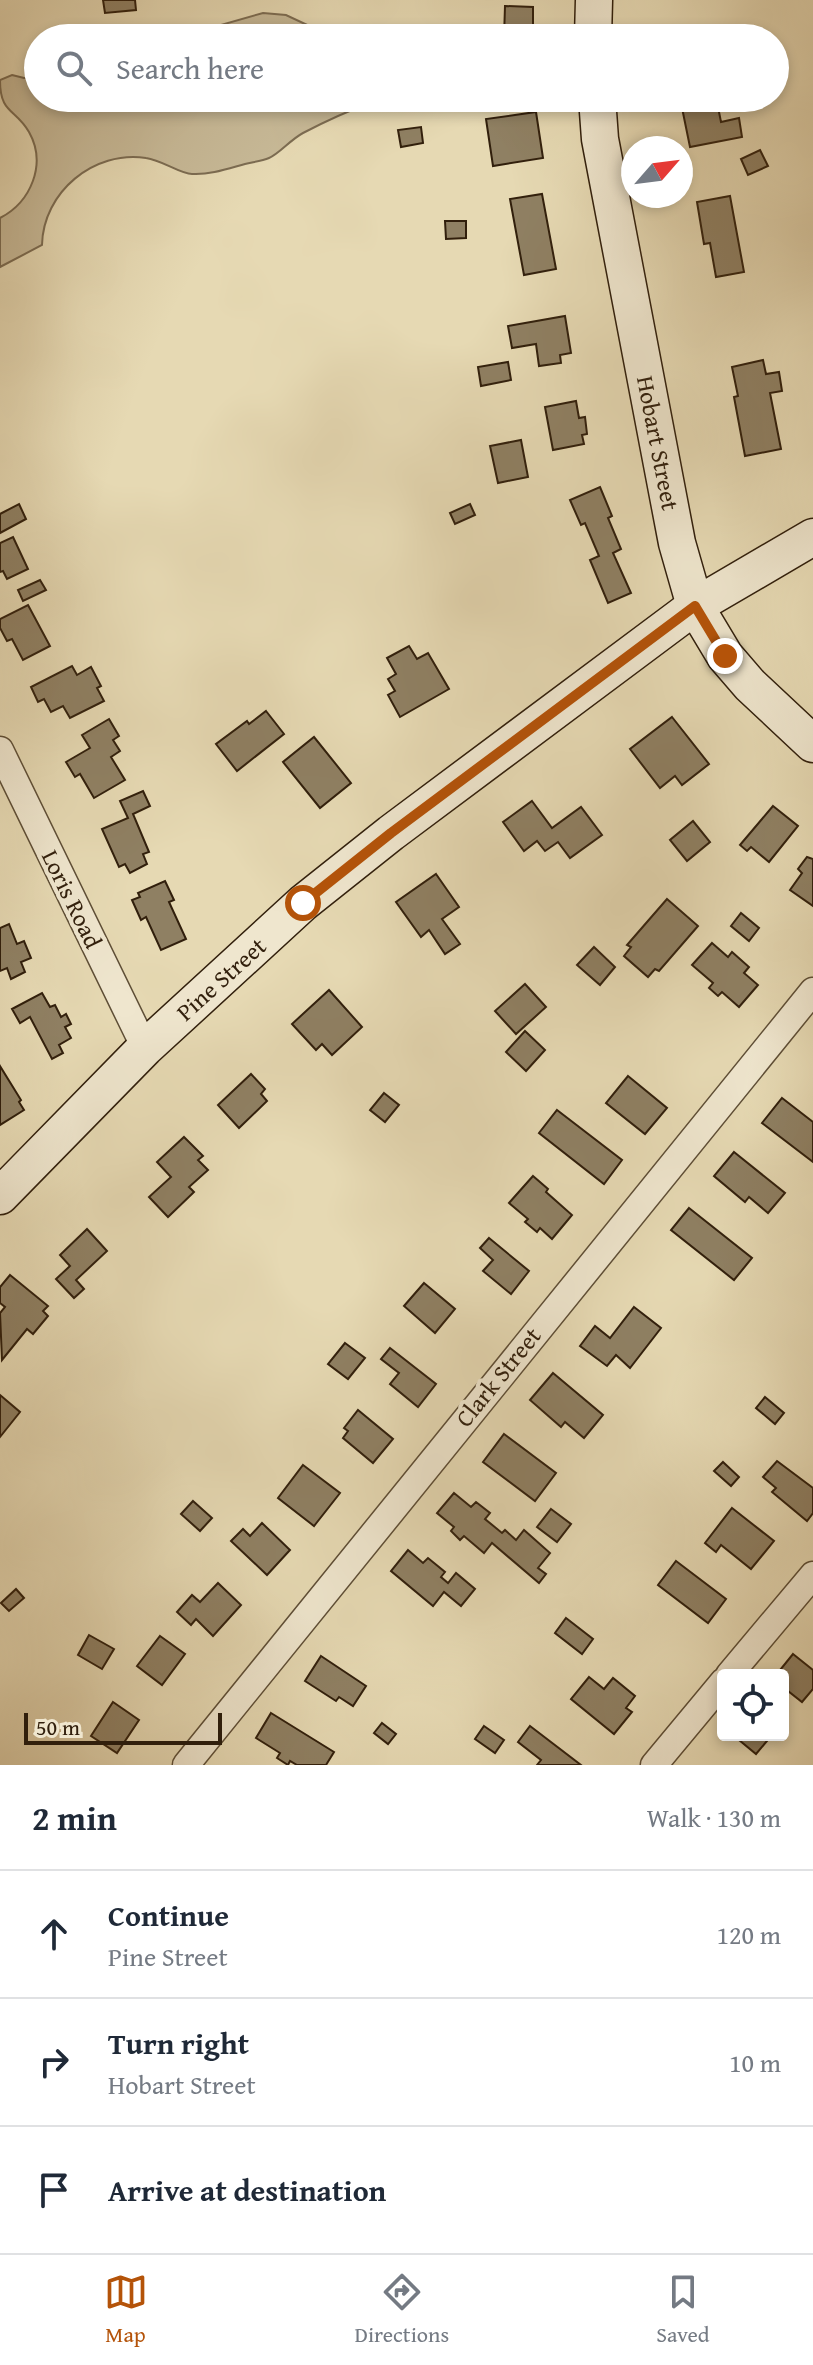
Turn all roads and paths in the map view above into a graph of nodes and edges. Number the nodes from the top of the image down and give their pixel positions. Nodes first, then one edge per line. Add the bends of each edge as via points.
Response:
1 (594, 0) edge
2 (593, 24) edge
3 (598, 112) edge
4 (813, 537) edge
5 (695, 606) junction
6 (813, 744) edge
7 (0, 750) edge
8 (813, 991) edge
9 (145, 1048) junction
10 (0, 1196) edge
11 (813, 1575) edge
12 (734, 1669) edge
13 (717, 1689) edge
14 (186, 1765) edge
15 (654, 1765) edge

1 - 2 street
3 - 5 street, Hobart Street via 671,512
4 - 5 street, Pine Street
5 - 6 street, Hobart Street via 725,656
5 - 9 street, Pine Street via 303,903
7 - 9 street, Loris Road
8 - 14 street, Clark Street
9 - 10 street, Pine Street
11 - 12 street
13 - 15 street

